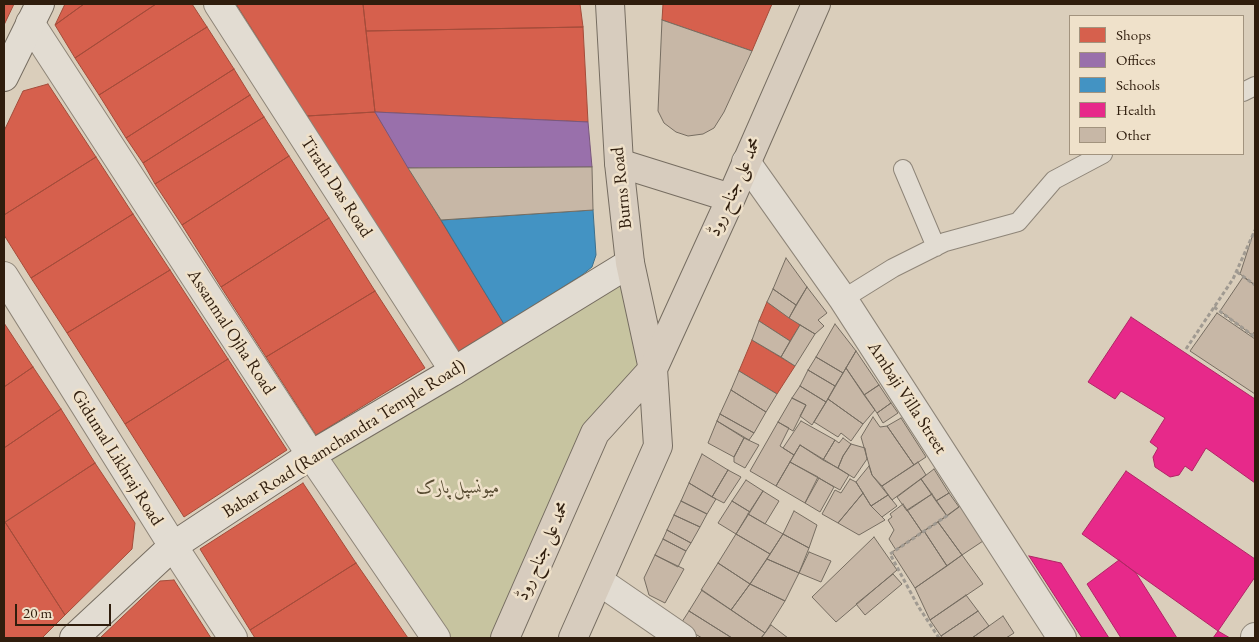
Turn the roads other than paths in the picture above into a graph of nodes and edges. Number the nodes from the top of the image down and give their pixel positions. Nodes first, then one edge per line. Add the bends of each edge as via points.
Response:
1 (218, 4) edge
2 (610, 4) edge
3 (816, 4) edge
4 (35, 14) edge
5 (4, 77) edge
6 (1100, 155) edge
7 (746, 162) junction
8 (619, 163) junction
9 (903, 169) dead end
10 (731, 198) junction
11 (936, 247) junction
12 (630, 263) junction
13 (4, 276) edge
14 (843, 298) junction
15 (653, 369) junction
16 (454, 371) junction
17 (311, 456) junction
18 (172, 546) junction
19 (599, 581) junction
20 (74, 638) edge
21 (233, 638) edge
22 (436, 638) edge
23 (505, 638) edge
24 (574, 638) edge
25 (682, 638) edge
26 (1062, 638) edge

1 - 16 street, Tirath Das Road
2 - 8 main road, Burns Road
3 - 7 main road, محمد علی جناح روڈ
4 - 5 street
4 - 17 street, Assanmal Ojha Road
6 - 11 lane via 1054,180 1018,222
7 - 10 main road, محمد علی جناح روڈ
7 - 14 street, Ambaji Villa Street
8 - 10 main road
8 - 12 main road, Burns Road
9 - 11 lane
10 - 15 main road, محمد علی جناح روڈ
11 - 14 lane
12 - 15 main road, Burns Road
12 - 16 street, Babar Road (Ramchandra Temple Road)
13 - 18 street, Gidumal Likhraj Road
14 - 26 street, Ambaji Villa Street
15 - 19 main road, محمد علی جناح روڈ via 658,446
15 - 23 main road, محمد علی جناح روڈ via 595,433
16 - 17 street, Babar Road (Ramchandra Temple Road)
17 - 18 street, Babar Road (Ramchandra Temple Road)
17 - 22 street, Assanmal Ojha Road
18 - 20 street, Babar Road (Ramchandra Temple Road)
18 - 21 street, Gidumal Likhraj Road
19 - 24 main road, محمد علی جناح روڈ
19 - 25 street

